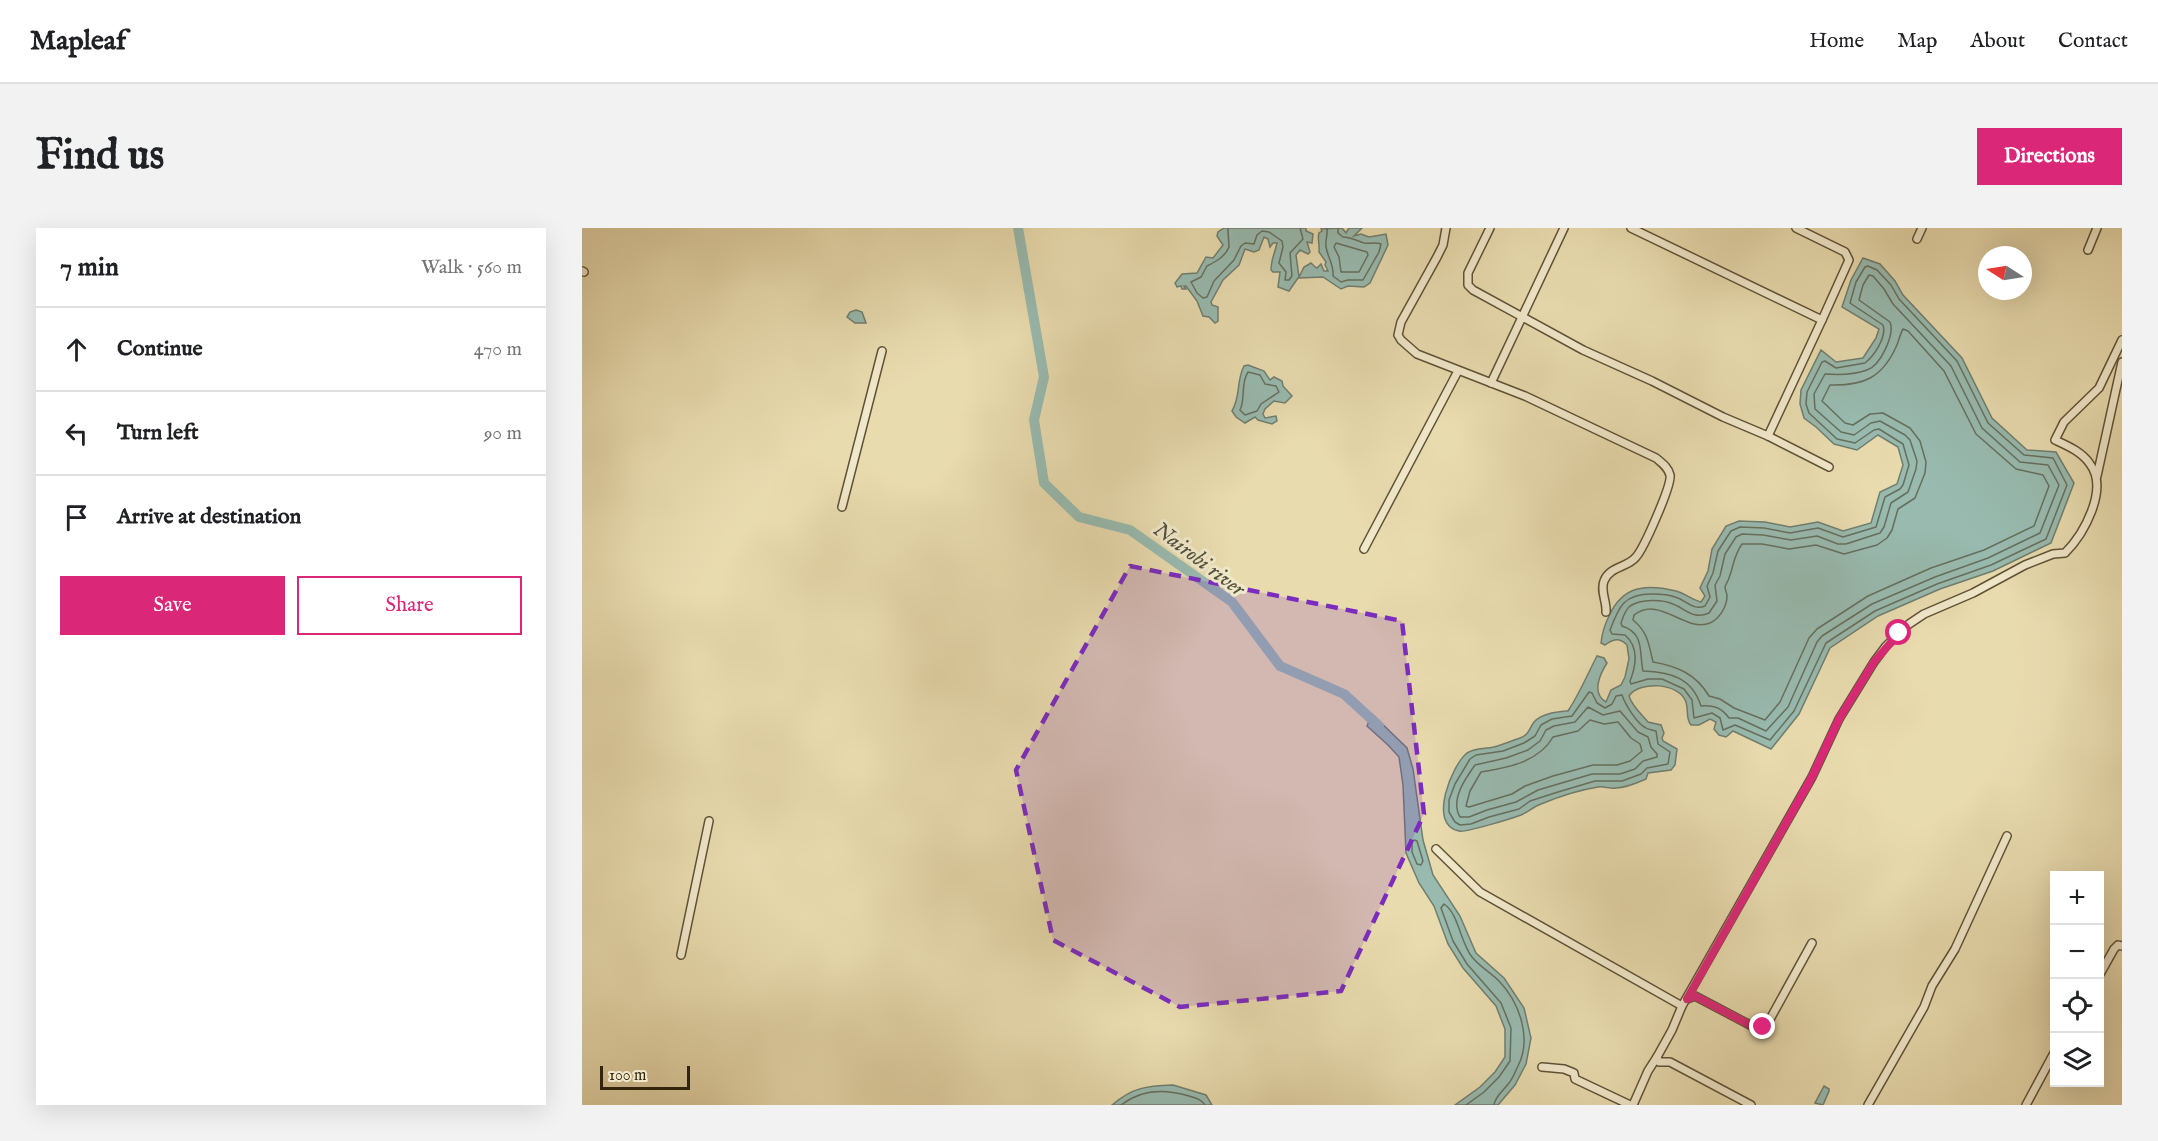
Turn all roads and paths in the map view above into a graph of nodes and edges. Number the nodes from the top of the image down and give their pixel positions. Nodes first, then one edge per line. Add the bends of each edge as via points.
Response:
1 (1446, 228) edge
2 (1490, 228) edge
3 (1564, 228) edge
4 (1631, 228) edge
5 (1796, 228) edge
6 (1922, 228) edge
7 (2097, 228) edge
8 (1917, 239) dead end
9 (2088, 250) dead end
10 (1523, 318) junction
11 (1822, 320) junction
12 (2122, 340) edge
13 (882, 351) dead end
14 (2122, 362) edge
15 (1458, 371) junction
16 (1491, 383) junction
17 (1768, 436) junction
18 (1829, 467) dead end
19 (2097, 476) junction
20 (842, 507) dead end
21 (1364, 549) dead end
22 (1606, 612) dead end
23 (709, 821) dead end
24 (2007, 836) dead end
25 (1436, 849) dead end
26 (1812, 943) dead end
27 (2122, 946) edge
28 (681, 955) dead end
29 (2104, 967) edge
30 (1684, 1003) junction
31 (1657, 1057) junction
32 (2050, 1062) edge
33 (1542, 1066) dead end
34 (1632, 1105) edge
35 (1751, 1105) edge
36 (1868, 1105) edge
37 (2026, 1105) edge

1 - 15 street via 1443,245 1401,322 1398,335 1418,354
2 - 10 street via 1468,273 1468,285
3 - 10 street
4 - 11 street
5 - 11 street via 1848,256
6 - 8 street
7 - 9 street
10 - 16 street
10 - 17 street
11 - 17 street
12 - 19 street via 2103,382 2064,422 2055,440 2085,458
13 - 20 street
14 - 19 street
15 - 16 street
15 - 21 street
16 - 22 street via 1656,458 1668,469 1669,490 1640,551 1610,572 1603,582
17 - 18 street
19 - 30 street via 2089,518 2065,553 2025,565 1924,614 1886,646 1839,719 1812,777
23 - 28 street
24 - 36 street via 1955,949
25 - 30 street via 1480,892
26 - 30 street via 1763,1027 1752,1026 1695,996
27 - 29 street via 2118,945
30 - 31 street
31 - 34 street
31 - 35 street via 1659,1062 1670,1062
32 - 37 street
33 - 34 street via 1574,1073 1575,1079

